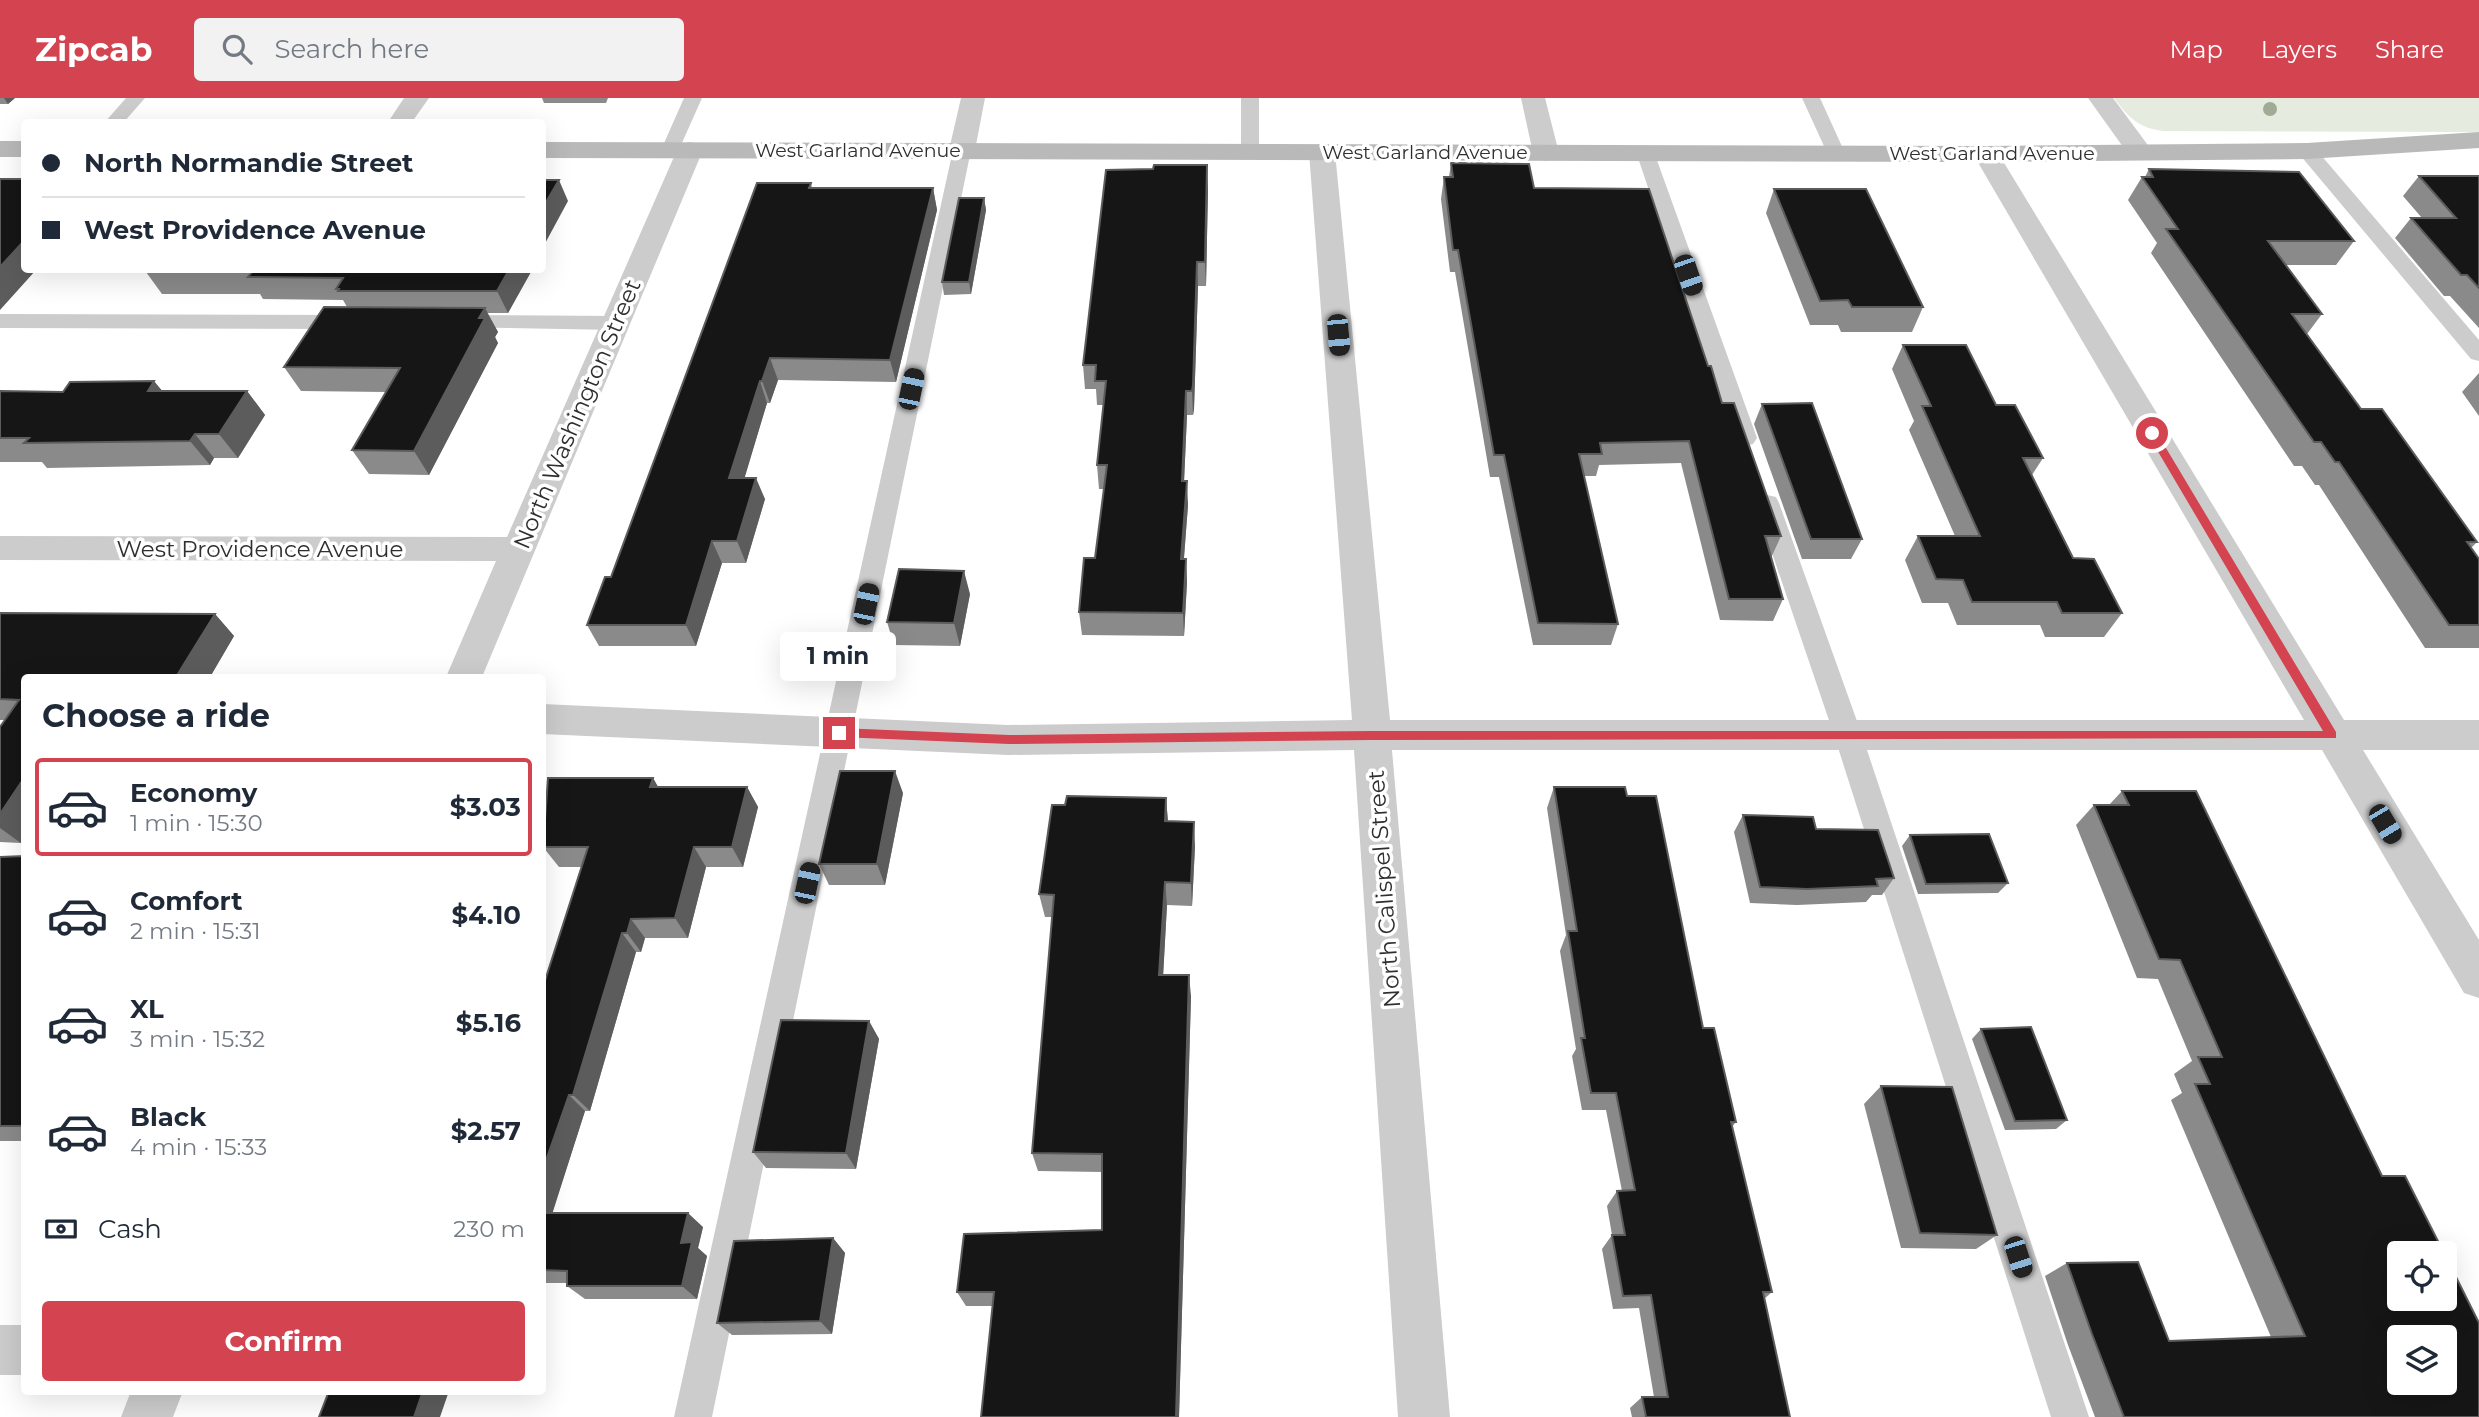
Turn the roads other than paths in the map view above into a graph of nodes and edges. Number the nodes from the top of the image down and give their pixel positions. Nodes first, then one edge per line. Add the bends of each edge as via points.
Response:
1 (136, 98) edge
2 (417, 98) edge
3 (693, 98) edge
4 (972, 98) edge
5 (1250, 98) edge
6 (1533, 98) edge
7 (1811, 98) edge
8 (2100, 98) edge
9 (117, 119) edge
10 (402, 119) edge
11 (2479, 141) edge
12 (0, 149) edge
13 (21, 149) edge
14 (546, 150) edge
15 (680, 150) junction
16 (962, 150) junction
17 (1250, 151) junction
18 (2307, 151) junction
19 (1322, 152) junction
20 (1645, 152) junction
21 (2140, 152) junction
22 (1546, 153) junction
23 (1836, 153) junction
24 (1986, 154) junction
25 (2479, 162) edge
26 (0, 321) edge
27 (371, 322) edge
28 (440, 322) edge
29 (617, 323) junction
30 (2479, 354) edge
31 (0, 548) edge
32 (520, 549) junction
33 (465, 674) edge
34 (546, 719) edge
35 (839, 733) junction
36 (1372, 735) junction
37 (1849, 735) junction
38 (2332, 735) junction
39 (2479, 735) edge
40 (2479, 979) edge
41 (0, 1350) edge
42 (21, 1350) edge
43 (155, 1395) edge
44 (146, 1417) edge
45 (693, 1417) edge
46 (1424, 1417) edge
47 (2070, 1417) edge

1 - 9 lane
2 - 10 street
3 - 15 lane
4 - 16 street
5 - 17 lane
6 - 22 street
7 - 23 lane
8 - 21 street
11 - 18 street, West Garland Avenue
12 - 13 street
14 - 15 street, West Garland Avenue
15 - 16 street, West Garland Avenue
15 - 29 street, North Washington Street
16 - 17 street, West Garland Avenue
16 - 35 lane
17 - 19 street, West Garland Avenue
18 - 21 street, West Garland Avenue
18 - 25 street, West Garland Avenue
18 - 30 lane
19 - 22 street, West Garland Avenue
19 - 36 street, North Calispel Street
20 - 22 street, West Garland Avenue
20 - 23 street, West Garland Avenue
20 - 37 lane
21 - 24 street, West Garland Avenue
23 - 24 street, West Garland Avenue
24 - 38 street
26 - 27 lane
28 - 29 lane
29 - 32 street, North Washington Street
31 - 32 street, West Providence Avenue
32 - 33 street, North Washington Street
34 - 35 street
35 - 36 street via 1009,740
35 - 45 lane
36 - 37 street
36 - 46 street, North Calispel Street
37 - 38 street
37 - 47 lane
38 - 39 street
38 - 40 street
41 - 42 street
43 - 44 street

